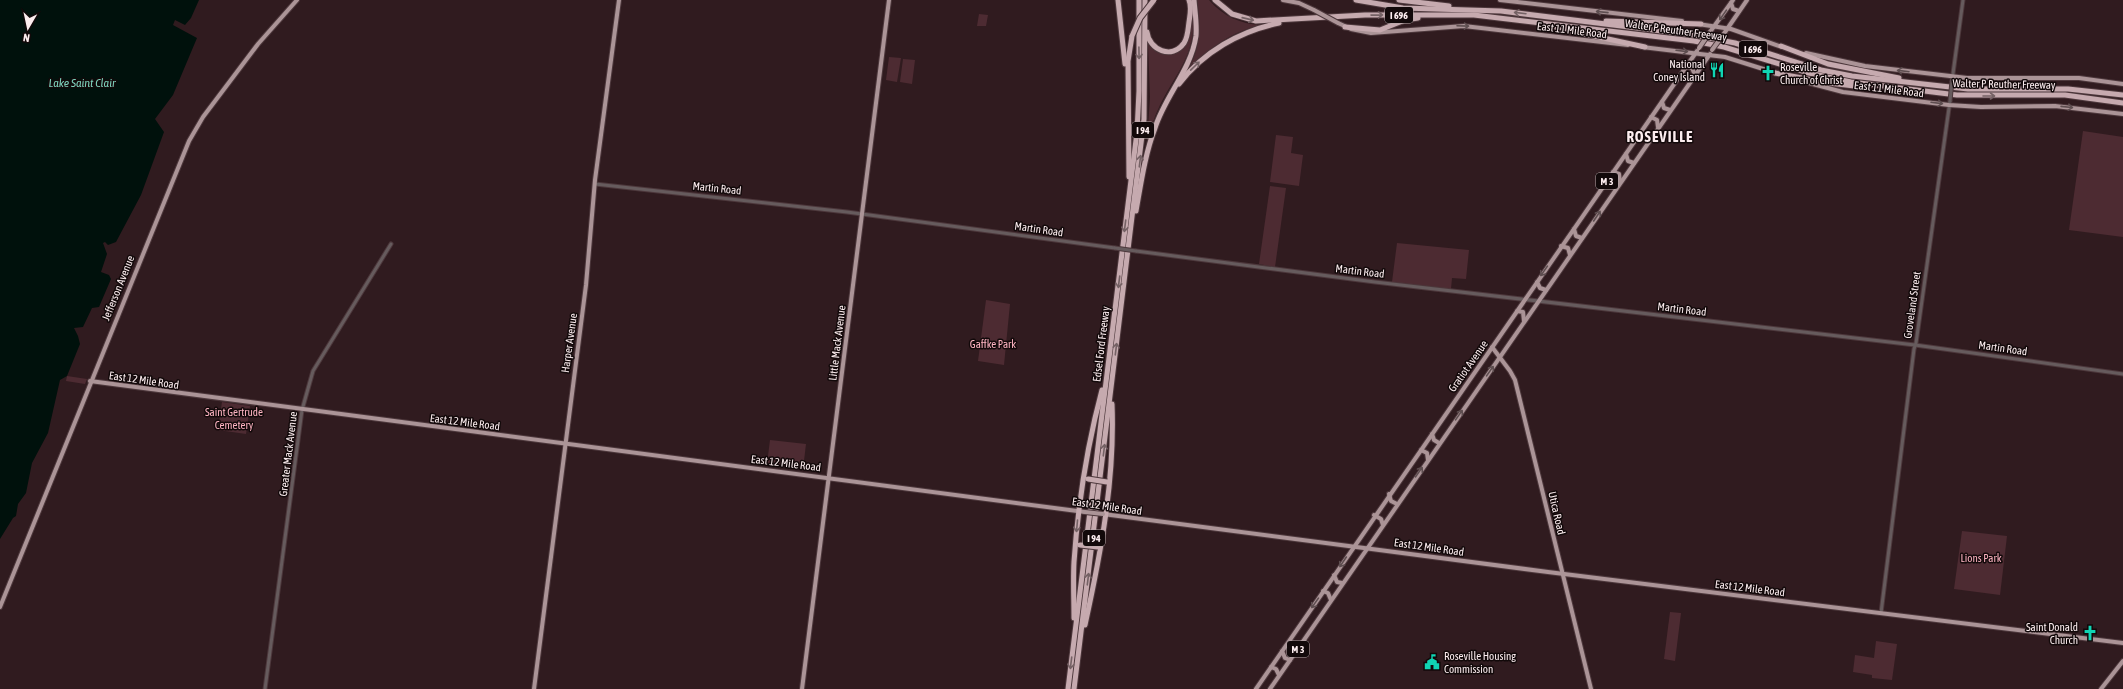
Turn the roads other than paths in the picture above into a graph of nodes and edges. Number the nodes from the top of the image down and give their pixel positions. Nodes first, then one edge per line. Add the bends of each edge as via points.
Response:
1 (297, 0) edge
2 (619, 0) edge
3 (888, 0) edge
4 (1118, 0) edge
5 (1139, 0) edge
6 (1145, 0) edge
7 (1154, 0) edge
8 (1189, 0) edge
9 (1194, 0) edge
10 (1215, 0) edge
11 (1283, 0) edge
12 (1305, 0) edge
13 (1356, 0) edge
14 (1399, 0) edge
15 (1500, 0) edge
16 (1747, 0) edge
17 (1963, 0) edge
18 (1732, 2) edge
19 (1306, 6) junction
20 (1464, 9) junction
21 (1739, 11) junction
22 (1461, 15) junction
23 (1144, 18) junction
24 (1501, 18) junction
25 (1559, 18) junction
26 (1293, 20) junction
27 (1701, 24) junction
28 (1714, 26) junction
29 (1345, 27) junction
30 (1727, 29) junction
31 (1781, 46) junction
32 (1645, 47) junction
33 (1696, 53) junction
34 (1709, 55) junction
35 (1686, 67) junction
36 (1775, 73) junction
37 (1695, 76) junction
38 (1952, 79) junction
39 (2123, 84) edge
40 (1945, 87) junction
41 (1909, 89) junction
42 (2123, 95) edge
43 (1662, 101) junction
44 (1949, 103) junction
45 (2123, 103) edge
46 (1163, 108) junction
47 (1670, 110) junction
48 (1129, 113) junction
49 (2123, 114) edge
50 (1651, 117) junction
51 (1658, 128) junction
52 (1626, 154) junction
53 (1634, 162) junction
54 (1613, 172) junction
55 (1620, 182) junction
56 (595, 184) junction
57 (1131, 186) junction
58 (862, 214) junction
59 (1574, 229) junction
60 (1582, 238) junction
61 (1130, 241) junction
62 (392, 244) dead end
63 (1561, 246) junction
64 (1570, 255) junction
65 (1537, 282) junction
66 (1546, 290) junction
67 (1525, 300) junction
68 (1538, 301) junction
69 (1517, 311) junction
70 (1524, 321) junction
71 (1915, 345) junction
72 (1492, 347) junction
73 (1499, 357) junction
74 (1107, 372) junction
75 (2123, 374) edge
76 (90, 381) junction
77 (1111, 388) junction
78 (302, 410) junction
79 (1432, 434) junction
80 (1439, 443) junction
81 (565, 444) junction
82 (1421, 450) junction
83 (1428, 460) junction
84 (829, 478) junction
85 (1085, 480) junction
86 (1108, 483) junction
87 (1389, 494) junction
88 (1398, 504) junction
89 (1078, 511) junction
90 (1104, 514) junction
91 (1374, 516) junction
92 (1383, 525) junction
93 (1078, 543) junction
94 (1100, 546) junction
95 (1354, 546) junction
96 (1367, 548) junction
97 (1562, 574) junction
98 (1334, 575) junction
99 (1342, 583) junction
100 (1323, 591) junction
101 (1331, 600) junction
102 (0, 607) edge
103 (1881, 613) junction
104 (1073, 642) junction
105 (2123, 643) edge
106 (1282, 651) junction
107 (1290, 660) junction
108 (2123, 661) edge
109 (1271, 667) junction
110 (1279, 675) junction
111 (1074, 688) edge
112 (265, 689) edge
113 (534, 689) edge
114 (802, 689) edge
115 (1068, 689) edge
116 (1256, 689) edge
117 (1270, 689) edge
118 (1591, 689) edge
119 (2101, 689) edge

1 - 76 main road, Jefferson Avenue via 258,44 192,134
2 - 56 main road, Harper Avenue
3 - 58 main road, Little Mack Avenue
4 - 48 highway
5 -> 57 highway, Edsel Ford Freeway / I 94 via 1139,106
6 - 23 highway, Edsel Ford Freeway / I 94
7 - 48 highway, bridge via 1140,18 1132,36 1128,61
8 - 23 highway via 1191,6 1186,38 1176,50 1163,51 1151,44
9 - 46 highway via 1197,22 1194,46 1187,65
10 -> 26 highway via 1232,14 1248,20
11 - 19 main road, East 11 Mile Road
12 - 19 main road
13 - 20 highway, Walter P Reuther Freeway / I 696 via 1399,8
14 - 20 highway
27 -> 15 main road, East 11 Mile Road
16 - 21 main road, M 3
17 - 38 street, Groveland Street
18 - 21 main road via 1733,9
18 -> 28 main road, M 3
19 - 29 main road, East 11 Mile Road, bridge
25 -> 20 highway, Walter P Reuther Freeway / I 696
21 - 30 main road, M 3
22 - 24 highway, Walter P Reuther Freeway / I 696
26 -> 22 highway, Walter P Reuther Freeway / I 696 via 1365,15
22 - 29 highway via 1409,18 1376,30
61 -> 23 highway, Edsel Ford Freeway / I 94 via 1144,119
24 - 32 highway via 1603,36
24 - 41 highway, Walter P Reuther Freeway / I 696 via 1694,41 1724,47 1822,76
25 - 27 highway
25 - 40 highway, Walter P Reuther Freeway / I 696 via 1710,38 1829,72
46 -> 26 highway via 1183,79 1214,50 1249,31
27 - 28 main road, East 11 Mile Road
28 - 30 main road, East 11 Mile Road
28 - 33 main road, M 3, bridge
29 -> 32 main road, East 11 Mile Road via 1381,34 1464,26
30 - 31 main road, East 11 Mile Road
30 - 34 main road, M 3, bridge
38 -> 31 main road, East 11 Mile Road via 1850,64
31 - 40 highway via 1839,67
32 -> 33 main road, East 11 Mile Road
33 - 34 main road, East 11 Mile Road
33 - 35 main road, Gratiot Avenue / M 3
34 - 36 main road, East 11 Mile Road via 1741,61
34 - 37 main road, Gratiot Avenue / M 3
35 - 37 main road via 1692,68
35 - 43 main road, Gratiot Avenue / M 3
36 - 41 highway via 1829,83
36 -> 44 main road, East 11 Mile Road via 1844,92
37 - 47 main road, Gratiot Avenue / M 3
38 - 39 main road, East 11 Mile Road via 2079,78
38 - 44 street, Groveland Street, bridge
40 - 42 highway, Walter P Reuther Freeway / I 696 via 2068,89
41 -> 45 highway, Walter P Reuther Freeway / I 696 via 1971,96 2065,96
43 - 47 main road via 1664,108
43 - 50 main road, Gratiot Avenue / M 3
44 -> 49 main road, East 11 Mile Road via 1981,107 2055,106
44 - 71 street, Groveland Street
46 - 61 highway via 1151,137
47 - 51 main road, Gratiot Avenue / M 3
48 - 57 highway
50 - 51 main road via 1657,120
50 - 52 main road, Gratiot Avenue / M 3
51 - 53 main road, Gratiot Avenue / M 3
52 - 53 main road via 1628,161
52 - 54 main road, Gratiot Avenue / M 3
53 - 55 main road, Gratiot Avenue / M 3
54 - 55 main road via 1619,174
54 - 59 main road, Gratiot Avenue / M 3
60 -> 55 main road, Gratiot Avenue / M 3
56 - 58 street, Martin Road
56 - 81 main road, Harper Avenue via 586,285
57 -> 74 highway, Edsel Ford Freeway / I 94
58 - 67 street, Martin Road, bridge
58 - 84 main road, Little Mack Avenue
59 - 60 main road via 1576,236
59 - 63 main road, Gratiot Avenue / M 3
60 - 64 main road, Gratiot Avenue / M 3
77 -> 61 highway, Edsel Ford Freeway / I 94
62 - 78 street, Greater Mack Avenue via 314,372
63 - 64 main road via 1568,248
63 -> 65 main road, Gratiot Avenue / M 3
64 - 66 main road, Gratiot Avenue / M 3
65 - 66 main road via 1539,287
65 - 67 main road, Gratiot Avenue / M 3
66 - 68 main road, Gratiot Avenue / M 3
67 - 68 street, Martin Road
67 - 69 main road, Gratiot Avenue / M 3
68 - 70 main road, Gratiot Avenue / M 3
68 - 71 street, Martin Road
69 - 70 main road via 1523,312
69 - 72 main road, Gratiot Avenue / M 3
70 - 73 main road, Gratiot Avenue / M 3
71 - 75 street, Martin Road
71 - 103 street, Groveland Street
72 - 73 main road, Utica Road
72 - 79 main road, Gratiot Avenue / M 3
80 -> 73 main road, Gratiot Avenue / M 3
73 - 97 main road, Utica Road via 1515,380
74 - 85 highway via 1096,414
74 - 104 highway, Edsel Ford Freeway / I 94
76 - 78 main road, East 12 Mile Road
76 - 102 main road, Jefferson Avenue
77 - 86 highway via 1112,457
111 -> 77 highway, Edsel Ford Freeway / I 94
78 - 81 main road, East 12 Mile Road
78 - 112 street, Greater Mack Avenue
79 - 80 main road via 1434,440
79 - 82 main road, Gratiot Avenue / M 3
80 - 83 main road, Gratiot Avenue / M 3
81 - 84 main road, East 12 Mile Road
81 - 113 main road, Harper Avenue
82 - 83 main road via 1427,453
82 - 87 main road, Gratiot Avenue / M 3
88 -> 83 main road, Gratiot Avenue / M 3
84 - 89 main road, East 12 Mile Road
84 - 114 main road, Little Mack Avenue
85 - 86 highway, bridge
85 - 89 highway
86 - 90 highway
87 - 88 main road via 1392,501
87 - 91 main road, Gratiot Avenue / M 3
88 - 92 main road, Gratiot Avenue / M 3
89 - 90 main road, East 12 Mile Road, bridge
89 -> 93 highway
90 - 94 highway
90 - 95 main road, East 12 Mile Road
91 - 92 main road via 1381,519
91 - 95 main road, Gratiot Avenue / M 3
92 - 96 main road, Gratiot Avenue / M 3
93 - 94 highway, bridge
93 - 104 highway
94 - 111 highway
95 - 96 main road, East 12 Mile Road
95 -> 98 main road, Gratiot Avenue / M 3
96 - 97 main road, East 12 Mile Road
96 - 99 main road, Gratiot Avenue / M 3
97 - 103 main road, East 12 Mile Road
97 - 118 main road, Utica Road
98 - 99 main road via 1337,582
98 - 100 main road, Gratiot Avenue / M 3
99 - 101 main road, Gratiot Avenue / M 3
100 - 101 main road via 1328,593
100 -> 106 main road, Gratiot Avenue / M 3
101 - 107 main road, Gratiot Avenue / M 3
103 - 105 main road, East 12 Mile Road
104 -> 115 highway, Edsel Ford Freeway / I 94
106 - 107 main road via 1285,658
106 - 109 main road, Gratiot Avenue / M 3
107 - 110 main road, Gratiot Avenue / M 3
108 - 119 main road
109 - 110 main road via 1276,669
109 - 116 main road, Gratiot Avenue / M 3
110 - 117 main road, Gratiot Avenue / M 3

